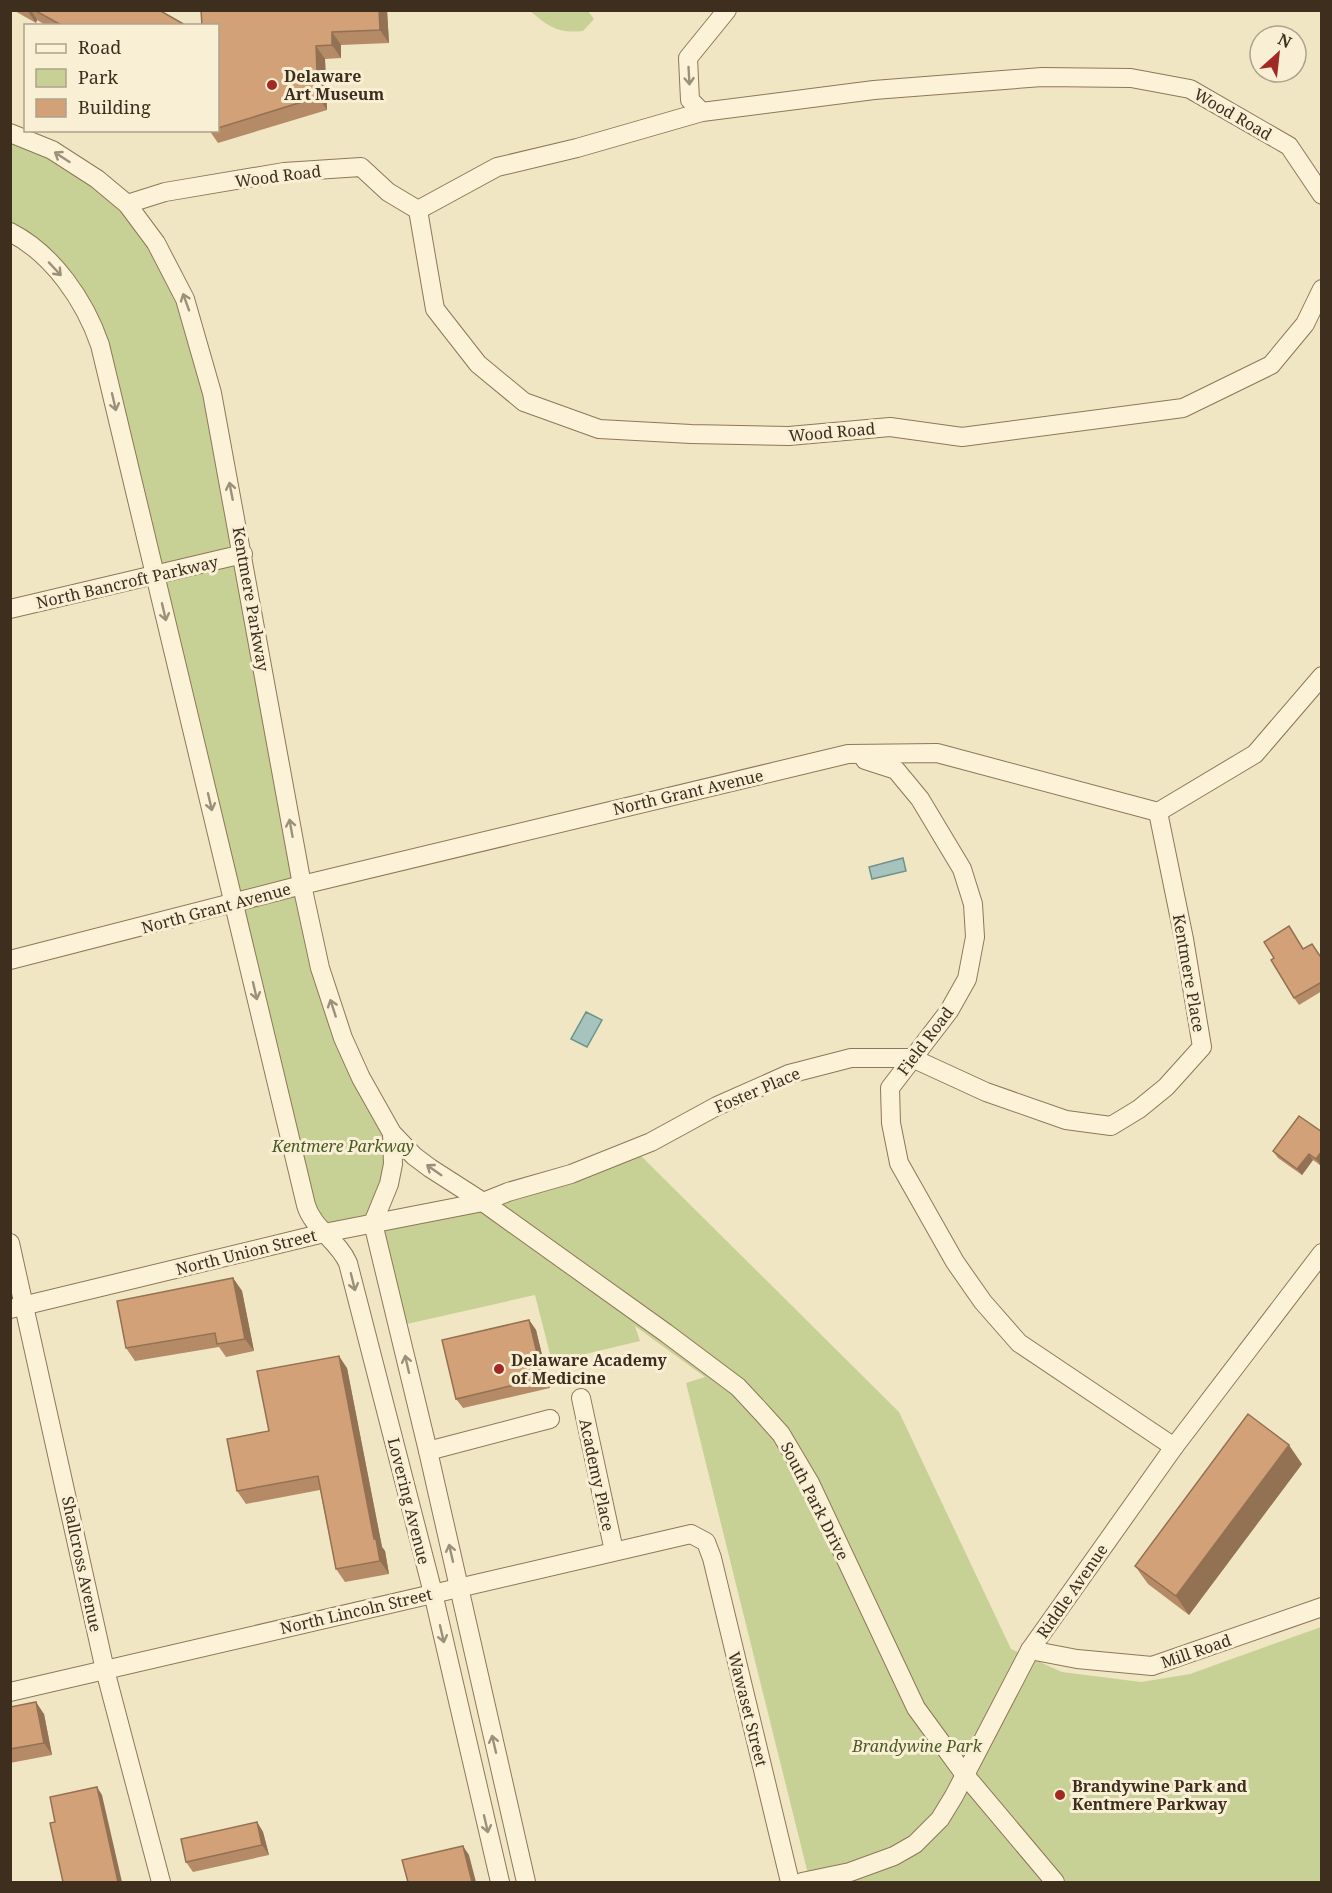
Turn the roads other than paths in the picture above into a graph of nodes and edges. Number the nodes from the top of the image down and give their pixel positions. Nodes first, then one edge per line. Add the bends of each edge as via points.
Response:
1 (727, 10) edge
2 (702, 112) junction
3 (10, 133) edge
4 (1322, 195) edge
5 (127, 204) junction
6 (418, 210) junction
7 (10, 232) edge
8 (1322, 289) edge
9 (243, 554) junction
10 (155, 575) junction
11 (10, 609) edge
12 (1322, 676) edge
13 (848, 754) junction
14 (1158, 812) junction
15 (302, 885) junction
16 (234, 904) junction
17 (10, 960) edge
18 (912, 1058) junction
19 (1139, 1109) joint
20 (392, 1133) junction
21 (483, 1202) junction
22 (373, 1224) junction
23 (324, 1233) junction
24 (10, 1243) edge
25 (1322, 1253) edge
26 (18, 1307) edge
27 (581, 1398) dead end
28 (549, 1419) dead end
29 (1174, 1447) junction
30 (428, 1451) junction
31 (700, 1538) joint
32 (614, 1551) junction
33 (459, 1587) junction
34 (433, 1593) junction
35 (1322, 1607) edge
36 (1030, 1650) junction
37 (105, 1670) junction
38 (10, 1692) edge
39 (965, 1775) junction
40 (161, 1882) edge
41 (500, 1882) edge
42 (526, 1882) edge
43 (790, 1882) edge
44 (802, 1882) edge
45 (1055, 1882) edge

1 -> 2 street via 688,58 690,100
2 - 4 street, Wood Road via 898,88 1042,77 1131,78 1190,89 1289,146
2 - 6 street, Wood Road via 497,166
5 -> 3 street, Kentmere Parkway via 52,150
5 - 6 street, Wood Road via 165,192 284,172 361,167 388,192
9 -> 5 street, Kentmere Parkway via 212,393 185,299 156,243
6 - 8 street, Wood Road via 435,309 478,363 524,402 599,429 789,436 890,427 962,437 1183,408 1270,365 1305,324
7 -> 10 street via 40,253 59,273 92,321
9 - 10 street, North Bancroft Parkway
15 -> 9 street, Kentmere Parkway
10 - 11 street, North Bancroft Parkway
10 -> 16 street
12 - 14 street via 1256,754
13 - 14 street, North Grant Avenue via 937,753
13 - 15 street, North Grant Avenue
13 - 18 street, Field Road via 896,770 920,799 962,869 973,904 975,938 967,979 949,1011
14 - 19 street, Kentmere Place via 1202,1047 1166,1087
15 - 16 street, North Grant Avenue
20 -> 15 street, Kentmere Parkway via 343,1038 320,968
16 - 17 street, North Grant Avenue
16 -> 23 street via 306,1205
18 - 19 street, Foster Place via 986,1092 1066,1120 1111,1126
18 - 21 street, Foster Place via 851,1059 789,1074 717,1106 651,1142 571,1174
18 - 29 street, Field Road via 890,1088 891,1123 899,1163 955,1262 1019,1343
21 -> 20 street, Kentmere Parkway via 414,1156
20 - 22 street, Kentmere Parkway via 389,1184
21 - 22 street, North Union Street
21 - 39 street, South Park Drive via 738,1387 781,1434 810,1483 916,1708
22 - 23 street, North Union Street
30 -> 22 street, Lovering Avenue
23 - 26 street, North Union Street
23 -> 34 street, Lovering Avenue via 337,1244 348,1263
24 - 26 street, Shallcross Avenue
25 - 29 street, Riddle Avenue
26 - 37 street, Shallcross Avenue
27 - 32 street, Academy Place
28 - 30 street
29 - 36 street, Riddle Avenue
33 -> 30 street, Lovering Avenue
31 - 32 street, North Lincoln Street via 685,1534
31 - 43 street, Wawaset Street via 706,1542 711,1558
32 - 33 street, North Lincoln Street
33 - 34 street, North Lincoln Street
42 -> 33 street, Lovering Avenue
34 - 37 street, North Lincoln Street
34 -> 41 street, Lovering Avenue
35 - 36 street, Mill Road via 1152,1666
36 - 39 street, Riddle Avenue
37 - 38 street, North Lincoln Street
37 - 40 street, Shallcross Avenue
39 - 44 street, Riddle Avenue via 940,1819 915,1844 872,1866
39 - 45 street, South Park Drive

